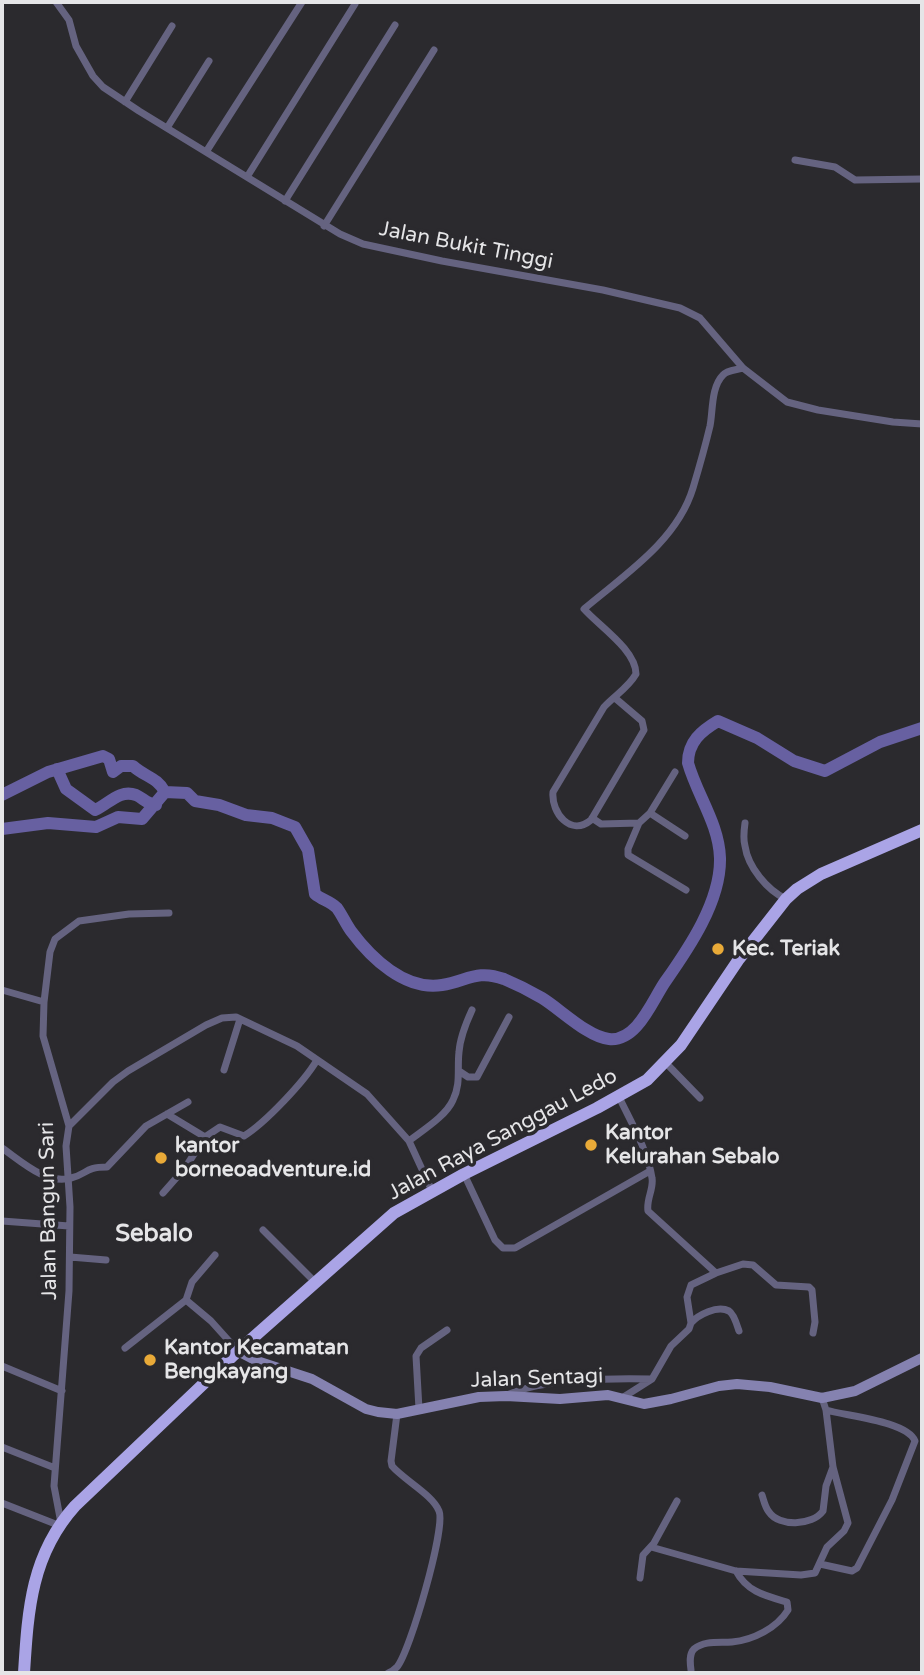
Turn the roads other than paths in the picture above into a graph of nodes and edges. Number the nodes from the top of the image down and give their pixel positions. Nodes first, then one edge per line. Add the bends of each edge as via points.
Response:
1 (56, 2) edge
2 (302, 2) edge
3 (355, 5) dead end
4 (395, 25) dead end
5 (172, 26) dead end
6 (434, 50) dead end
7 (209, 61) dead end
8 (125, 102) junction
9 (167, 128) junction
10 (206, 152) junction
11 (795, 160) dead end
12 (247, 177) junction
13 (922, 179) edge
14 (285, 201) junction
15 (324, 226) junction
16 (743, 368) junction
17 (922, 424) edge
18 (615, 698) junction
19 (675, 772) dead end
20 (650, 813) junction
21 (593, 818) junction
22 (639, 823) junction
23 (745, 823) dead end
24 (922, 830) edge
25 (685, 836) dead end
26 (686, 890) dead end
27 (786, 899) junction
28 (169, 913) dead end
29 (2, 990) edge
30 (44, 1002) junction
31 (472, 1010) dead end
32 (509, 1017) dead end
33 (240, 1019) junction
34 (317, 1060) junction
35 (665, 1062) junction
36 (223, 1070) dead end
37 (459, 1071) junction
38 (618, 1097) junction
39 (700, 1098) dead end
40 (188, 1102) dead end
41 (167, 1114) junction
42 (69, 1126) junction
43 (205, 1137) junction
44 (409, 1141) junction
45 (2, 1148) edge
46 (68, 1164) junction
47 (650, 1171) junction
48 (81, 1173) junction
49 (464, 1174) junction
50 (69, 1179) junction
51 (432, 1191) junction
52 (163, 1193) dead end
53 (2, 1221) edge
54 (69, 1227) junction
55 (263, 1230) dead end
56 (215, 1255) dead end
57 (70, 1257) junction
58 (106, 1260) dead end
59 (716, 1273) junction
60 (315, 1282) junction
61 (186, 1300) junction
62 (691, 1323) junction
63 (447, 1330) dead end
64 (739, 1331) dead end
65 (813, 1332) dead end
66 (125, 1348) dead end
67 (238, 1351) junction
68 (922, 1358) edge
69 (2, 1367) edge
70 (652, 1379) junction
71 (62, 1391) junction
72 (506, 1396) junction
73 (622, 1398) junction
74 (822, 1398) junction
75 (419, 1409) junction
76 (826, 1410) junction
77 (397, 1414) junction
78 (2, 1447) edge
79 (833, 1467) junction
80 (55, 1468) junction
81 (762, 1495) dead end
82 (677, 1501) dead end
83 (2, 1503) edge
84 (60, 1524) junction
85 (651, 1547) junction
86 (820, 1564) junction
87 (736, 1571) junction
88 (640, 1577) dead end
89 (691, 1670) dead end
90 (24, 1673) edge
91 (388, 1673) edge

1 - 8 street, Jalan Bukit Tinggi via 69,20 76,46 93,76
2 - 10 street
3 - 12 street
4 - 14 street
5 - 8 street
6 - 15 street
7 - 9 street
8 - 9 street, Jalan Bukit Tinggi
9 - 10 street, Jalan Bukit Tinggi
10 - 12 street, Jalan Bukit Tinggi
11 - 13 street via 835,167 855,180
12 - 14 street, Jalan Bukit Tinggi
14 - 15 street, Jalan Bukit Tinggi
15 - 16 street, Jalan Bukit Tinggi via 380,248 680,307 700,318
16 - 17 street, Jalan Bukit Tinggi via 787,402
16 - 18 street via 726,372 717,386 699,469 683,515 659,543 584,609 635,665 634,677
18 - 21 street via 644,727
18 - 21 street via 597,718 553,794 558,814 570,825 583,826
19 - 20 street
20 - 22 street
20 - 25 street
21 - 22 street via 601,824
22 - 26 street via 628,855
23 - 27 street via 744,845 755,871
24 - 27 highway, Jalan Raya Sanggau Ledo via 821,874
27 - 35 highway, Jalan Raya Sanggau Ledo
28 - 30 street, Jalan Bangun Sari via 129,914 73,925 53,942
29 - 30 street
30 - 42 street, Jalan Bangun Sari via 43,1036
31 - 37 street via 459,1046
32 - 37 street via 477,1077
33 - 34 street
33 - 36 street
33 - 42 street via 215,1020 128,1071
34 - 43 street via 247,1135 220,1127
34 - 44 street via 367,1094
35 - 38 highway, Jalan Raya Sanggau Ledo via 647,1080
35 - 39 street
37 - 44 street via 450,1106
38 - 47 street
38 - 49 highway, Jalan Raya Sanggau Ledo
40 - 41 street
41 - 43 street
41 - 48 street via 146,1126 107,1167
42 - 46 street, Jalan Bangun Sari
43 - 52 street
44 - 51 street
45 - 50 street via 42,1174
46 - 48 street
46 - 50 street, Jalan Bangun Sari
47 - 49 street via 512,1249 495,1240
47 - 59 street via 648,1211
48 - 50 street
49 - 51 highway, Jalan Raya Sanggau Ledo
50 - 54 street, Jalan Bangun Sari
51 - 60 highway, Jalan Raya Sanggau Ledo via 389,1217
53 - 54 street
54 - 57 street, Jalan Bangun Sari
55 - 60 street
56 - 61 street via 192,1282
57 - 58 street
57 - 71 street, Jalan Bangun Sari
59 - 62 street via 691,1285 687,1297
59 - 65 street via 750,1264 776,1285 809,1287
60 - 67 highway, Jalan Raya Sanggau Ledo
61 - 66 street
61 - 67 street
62 - 64 street via 702,1314 726,1310 732,1313
62 - 70 street
63 - 75 street via 416,1356
67 - 77 main road, Jalan Sentagi via 312,1379 366,1409
67 - 84 highway, Jalan Raya Sanggau Ledo
68 - 74 main road, Jalan Sentagi via 855,1391
69 - 71 street
70 - 72 street via 533,1387
70 - 73 street
71 - 80 street, Jalan Bangun Sari
72 - 73 main road, Jalan Sentagi
72 - 75 main road, Jalan Sentagi
73 - 74 main road, Jalan Sentagi via 645,1404 737,1384
74 - 76 street
75 - 77 main road, Jalan Sentagi
76 - 79 street
76 - 86 street via 903,1429 915,1441 857,1569
77 - 91 street via 393,1466 436,1506 441,1519 410,1640 397,1667
78 - 80 street
79 - 81 street via 822,1511 814,1519 791,1522 771,1516
79 - 86 street via 848,1525 827,1547
80 - 84 street, Jalan Bangun Sari
82 - 85 street
83 - 84 street
84 - 90 highway, Jalan Raya Sanggau Ledo via 46,1546 33,1585
85 - 87 street
85 - 88 street via 642,1557
86 - 87 street via 815,1573 806,1575
87 - 89 street via 756,1592 787,1602 789,1607 781,1619 754,1636 696,1648

